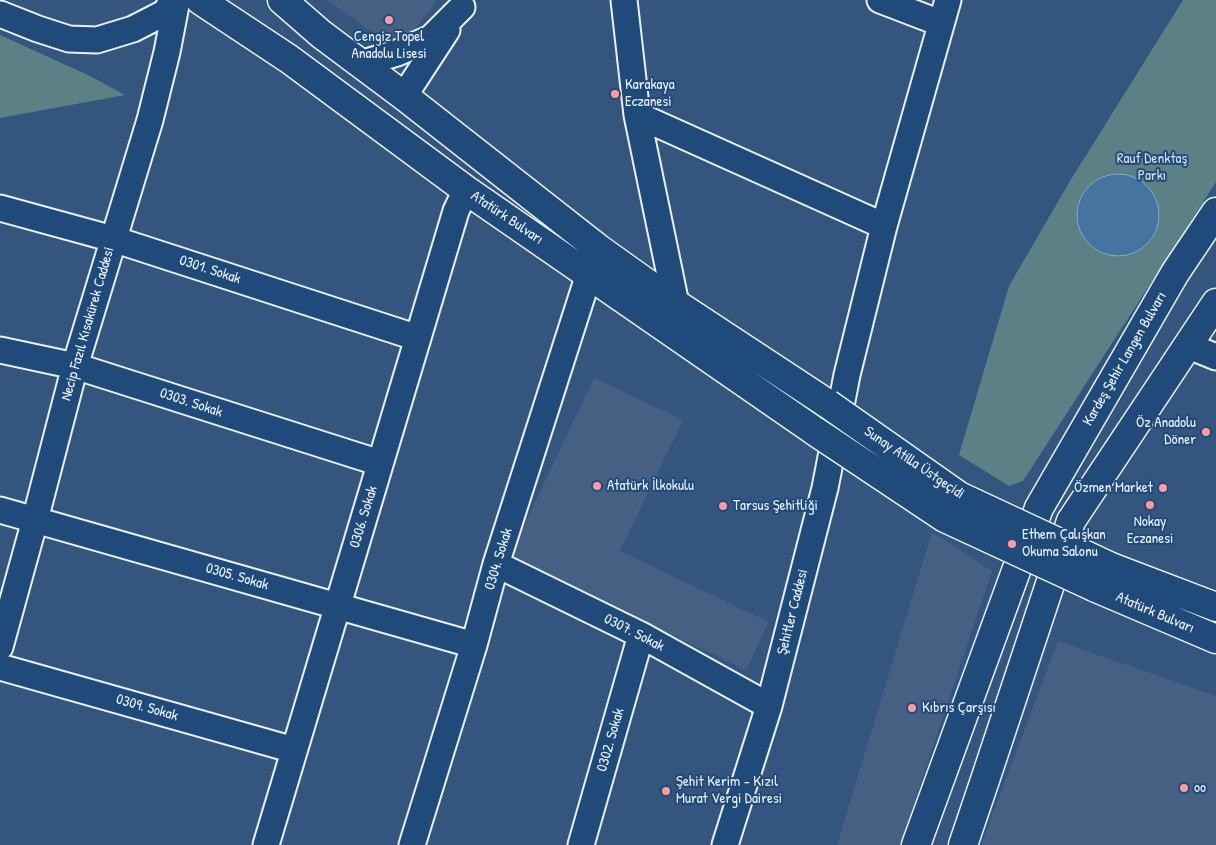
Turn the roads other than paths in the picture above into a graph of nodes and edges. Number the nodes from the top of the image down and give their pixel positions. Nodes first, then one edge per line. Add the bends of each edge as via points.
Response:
1 (172, 0) edge
2 (176, 0) edge
3 (200, 0) edge
4 (282, 0) edge
5 (624, 0) edge
6 (880, 0) edge
7 (464, 3) edge
8 (944, 12) edge
9 (0, 14) edge
10 (360, 64) junction
11 (404, 96) junction
12 (637, 114) junction
13 (466, 190) junction
14 (0, 208) edge
15 (1216, 212) edge
16 (884, 226) junction
17 (113, 239) junction
18 (589, 274) junction
19 (1216, 303) edge
20 (676, 304) junction
21 (418, 338) junction
22 (1189, 346) junction
23 (0, 350) edge
24 (1216, 356) edge
25 (75, 366) junction
26 (816, 432) joint
27 (380, 463) junction
28 (0, 510) edge
29 (35, 520) junction
30 (496, 564) junction
31 (1103, 577) junction
32 (338, 606) junction
33 (1216, 607) edge
34 (641, 635) junction
35 (1216, 639) edge
36 (474, 645) junction
37 (0, 647) edge
38 (0, 667) edge
39 (769, 706) junction
40 (294, 750) junction
41 (266, 845) edge
42 (412, 845) edge
43 (581, 845) edge
44 (725, 845) edge
45 (916, 845) edge
46 (963, 845) edge

1 - 9 street via 166,12 133,29 97,40 70,40
2 - 17 street, Necip Fazıl Kısakürek Caddesi via 150,120
3 - 13 main road, Atatürk Bulvarı via 289,59
4 - 10 main road, Sunay Atilla Üstgeçidi
5 - 12 street
6 - 8 street
7 - 10 street via 431,38
7 - 11 street
8 - 16 street, Şehitler Caddesi
10 - 11 main road, Sunay Atilla Üstgeçidi
11 - 20 main road, Sunay Atilla Üstgeçidi via 599,249
12 - 16 street
12 - 20 street
13 - 18 main road, Atatürk Bulvarı
13 - 21 street, 0306. Sokak via 456,211
14 - 17 street, 0301. Sokak
15 - 45 main road, Kardeş Şehir Langen Bulvarı via 1175,273 1039,508
16 - 39 street, Şehitler Caddesi via 847,375 825,488
17 - 21 street, 0301. Sokak
17 - 25 street, Necip Fazıl Kısakürek Caddesi
18 - 26 main road, Atatürk Bulvarı
18 - 30 street, 0304. Sokak
19 - 22 main road
20 - 31 main road, Sunay Atilla Üstgeçidi, bridge via 828,404 958,496
21 - 27 street, 0306. Sokak
22 - 24 street
22 - 46 main road via 1071,520
23 - 25 street, 0303. Sokak
25 - 27 street, 0303. Sokak
25 - 29 street, Necip Fazıl Kısakürek Caddesi
26 - 31 main road, Sunay Atilla Üstgeçidi, bridge via 945,518
27 - 32 street, 0306. Sokak
28 - 29 street, 0305. Sokak
29 - 32 street, 0305. Sokak
29 - 37 street, Necip Fazıl Kısakürek Caddesi
30 - 34 street, 0307. Sokak
30 - 36 street, 0304. Sokak
31 - 33 main road, Atatürk Bulvarı
31 - 35 main road, Atatürk Bulvarı
32 - 36 street, 0305. Sokak
32 - 40 street, 0306. Sokak
34 - 39 street, 0307. Sokak
34 - 43 street, 0302. Sokak
36 - 42 street, 0304. Sokak
38 - 40 street, 0309. Sokak
39 - 44 street, Şehitler Caddesi
40 - 41 street, 0306. Sokak

